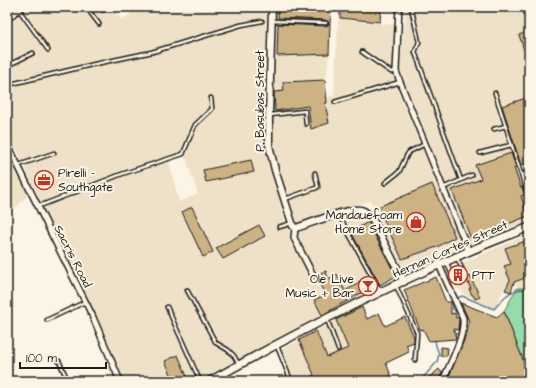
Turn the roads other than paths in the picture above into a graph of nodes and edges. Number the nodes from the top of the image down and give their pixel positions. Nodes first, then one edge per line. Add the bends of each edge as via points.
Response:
1 (7, 7) edge
2 (86, 7) edge
3 (101, 7) edge
4 (272, 7) edge
5 (399, 7) edge
6 (411, 7) edge
7 (21, 8) edge
8 (103, 10) dead end
9 (8, 18) edge
10 (262, 21) dead end
11 (271, 21) junction
12 (326, 23) dead end
13 (99, 24) dead end
14 (48, 50) dead end
15 (362, 52) dead end
16 (33, 53) dead end
17 (7, 66) edge
18 (396, 71) junction
19 (400, 82) junction
20 (7, 85) edge
21 (495, 93) dead end
22 (211, 98) dead end
23 (335, 102) dead end
24 (269, 115) junction
25 (306, 124) dead end
26 (506, 126) junction
27 (494, 129) dead end
28 (7, 140) edge
29 (425, 144) junction
30 (511, 145) junction
31 (8, 148) edge
32 (54, 153) dead end
33 (480, 153) dead end
34 (18, 166) junction
35 (315, 173) dead end
36 (529, 173) edge
37 (522, 174) junction
38 (472, 175) dead end
39 (461, 180) junction
40 (385, 183) dead end
41 (443, 188) junction
42 (285, 199) junction
43 (529, 199) edge
44 (36, 203) junction
45 (340, 213) junction
46 (293, 225) junction
47 (279, 227) dead end
48 (529, 227) edge
49 (469, 252) junction
50 (457, 257) junction
51 (446, 262) junction
52 (439, 265) junction
53 (313, 275) dead end
54 (464, 275) dead end
55 (455, 279) dead end
56 (404, 282) junction
57 (396, 286) junction
58 (187, 290) dead end
59 (381, 293) junction
60 (85, 302) junction
61 (167, 306) dead end
62 (326, 319) junction
63 (47, 320) dead end
64 (276, 345) junction
65 (338, 349) dead end
66 (415, 360) dead end
67 (59, 362) dead end
68 (239, 365) junction
69 (68, 381) edge
70 (120, 381) edge
71 (200, 381) edge
72 (210, 381) edge
73 (291, 381) edge
74 (443, 381) edge

1 - 9 street
2 - 13 lane
3 - 8 lane
4 - 11 street, P. Basubas Street
5 - 18 street
6 - 39 lane via 419,42 415,52
7 - 9 street
7 - 14 lane
10 - 20 lane via 152,52
11 - 12 lane
11 - 24 street, P. Basubas Street
15 - 18 lane via 391,72
16 - 17 lane
18 - 19 street
19 - 23 lane
19 - 29 street
21 - 26 lane
22 - 44 lane via 212,109 195,125 183,154 42,205
24 - 25 lane via 305,111
24 - 42 street, P. Basubas Street via 269,146
26 - 27 lane
26 - 30 lane
28 - 31 street, Sacris Road
29 - 40 lane via 409,152 399,172
29 - 41 street
30 - 33 lane
30 - 37 lane
31 - 34 street, Sacris Road
32 - 34 lane
34 - 44 street, Sacris Road
35 - 42 lane via 318,187
36 - 37 lane
37 - 43 lane
38 - 39 lane
39 - 41 lane
41 - 49 street
42 - 46 street, P. Basubas Street
44 - 60 street, Sacris Road
45 - 46 street
45 - 56 street via 362,210 374,220
45 - 59 lane
46 - 47 lane
46 - 53 street via 294,238
48 - 49 main road, Hernan Cortes Street
49 - 50 main road, Hernan Cortes Street
50 - 51 main road, Hernan Cortes Street
50 - 54 lane
51 - 52 main road, Hernan Cortes Street
51 - 55 lane
52 - 56 main road, Hernan Cortes Street
52 - 74 street via 463,318 464,326
56 - 57 main road, Hernan Cortes Street
57 - 59 main road, Hernan Cortes Street
57 - 66 lane via 417,334
58 - 68 lane via 216,343 228,350
59 - 62 main road, Hernan Cortes Street
60 - 63 lane
60 - 70 street, Sacris Road
61 - 71 lane
62 - 64 main road, Hernan Cortes Street
62 - 65 lane
64 - 68 main road, Hernan Cortes Street
64 - 73 lane
67 - 69 lane
68 - 72 main road, Hernan Cortes Street

